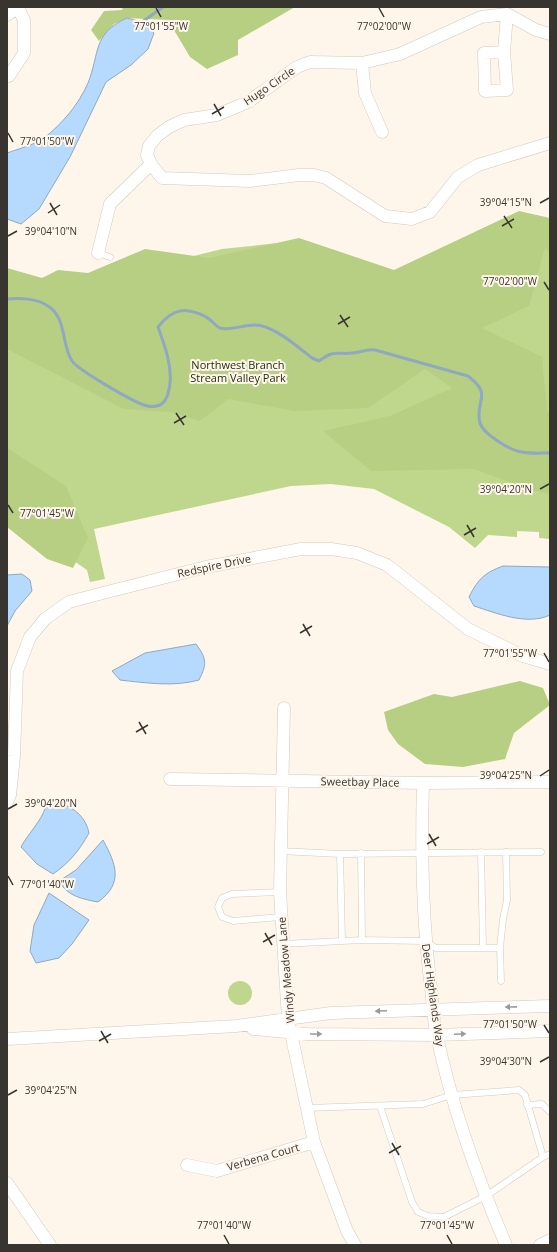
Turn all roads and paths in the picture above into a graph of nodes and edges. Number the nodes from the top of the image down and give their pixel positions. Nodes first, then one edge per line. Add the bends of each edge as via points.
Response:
1 (18, 7) edge
2 (507, 14) junction
3 (7, 15) edge
4 (550, 34) edge
5 (504, 52) dead end
6 (362, 63) junction
7 (7, 76) edge
8 (382, 132) dead end
9 (550, 143) edge
10 (151, 164) junction
11 (98, 253) joint
12 (110, 257) dead end
13 (550, 664) edge
14 (284, 708) dead end
15 (170, 779) dead end
16 (281, 781) junction
17 (550, 782) edge
18 (423, 783) junction
19 (7, 802) edge
20 (280, 851) junction
21 (421, 852) junction
22 (481, 852) junction
23 (506, 852) junction
24 (541, 852) dead end
25 (361, 853) junction
26 (340, 854) junction
27 (280, 892) junction
28 (281, 917) junction
29 (362, 940) junction
30 (342, 941) junction
31 (425, 941) junction
32 (282, 944) junction
33 (483, 948) junction
34 (500, 948) junction
35 (501, 981) dead end
36 (550, 1006) edge
37 (434, 1009) junction
38 (288, 1019) junction
39 (236, 1026) junction
40 (550, 1031) edge
41 (292, 1033) junction
42 (436, 1034) junction
43 (7, 1039) edge
44 (452, 1095) junction
45 (527, 1105) junction
46 (380, 1106) junction
47 (307, 1108) junction
48 (550, 1112) edge
49 (314, 1142) junction
50 (550, 1154) edge
51 (543, 1157) junction
52 (187, 1165) dead end
53 (7, 1183) edge
54 (486, 1196) junction
55 (550, 1240) edge
56 (50, 1245) edge
57 (355, 1245) edge
58 (506, 1245) edge
59 (540, 1245) edge

1 - 3 street
1 - 7 street via 24,20 24,53 10,76
2 - 4 street via 536,30
2 - 5 street
2 - 6 street, Hugo Circle via 481,17 400,54
6 - 8 street via 366,93
6 - 10 street, Hugo Circle via 310,62 297,67 248,102 235,108 217,115 184,120 168,127 149,146 147,155
9 - 10 street via 478,165 458,177 430,212 412,219 385,216 326,178 314,175 250,182 162,178
10 - 11 street via 110,204
11 - 12 lane
13 - 19 street, Redspire Drive via 523,656 468,629 387,565 357,554 331,549 301,549 206,567 117,589 69,602 45,619 30,637 17,671 14,756
14 - 16 street, Windy Meadow Lane
15 - 16 street, Sweetbay Place
16 - 18 street, Sweetbay Place
16 - 20 street, Windy Meadow Lane
17 - 18 street, Sweetbay Place
18 - 21 street, Deer Highlands Way
20 - 26 lane
20 - 27 street, Windy Meadow Lane
21 - 22 lane
21 - 25 lane
21 - 31 street, Deer Highlands Way
22 - 23 lane
22 - 33 lane
23 - 24 lane
23 - 34 lane via 507,900 502,918
25 - 26 lane
25 - 29 lane
26 - 30 lane
27 - 28 street, Windy Meadow Lane
27 - 28 lane via 232,894 222,898 218,907 222,917 233,921
28 - 32 street, Windy Meadow Lane
29 - 30 lane
29 - 31 lane
30 - 32 lane
31 - 33 lane via 436,948
31 - 37 street, Deer Highlands Way
32 - 38 street, Windy Meadow Lane
33 - 34 lane
34 - 35 lane
36 -> 37 street
37 -> 38 street via 332,1013
37 - 42 street, Deer Highlands Way
38 - 39 street
38 - 41 street, Windy Meadow Lane
39 - 41 street
39 - 43 street
42 -> 40 street
41 -> 42 street
41 - 47 street, Windy Meadow Lane
42 - 44 street, Deer Highlands Way
44 - 45 lane via 519,1090 525,1095
44 - 46 lane via 423,1104
44 - 54 street, Deer Highlands Way
45 - 48 lane via 542,1104
45 - 51 lane
46 - 47 lane
46 - 54 lane via 412,1202 418,1212 428,1216 444,1217
47 - 49 street, Windy Meadow Lane
49 - 52 street, Verbena Court via 216,1171
49 - 57 street, Windy Meadow Lane via 347,1231
50 - 51 lane
51 - 54 lane
53 - 56 street
54 - 58 street, Deer Highlands Way
55 - 59 street

